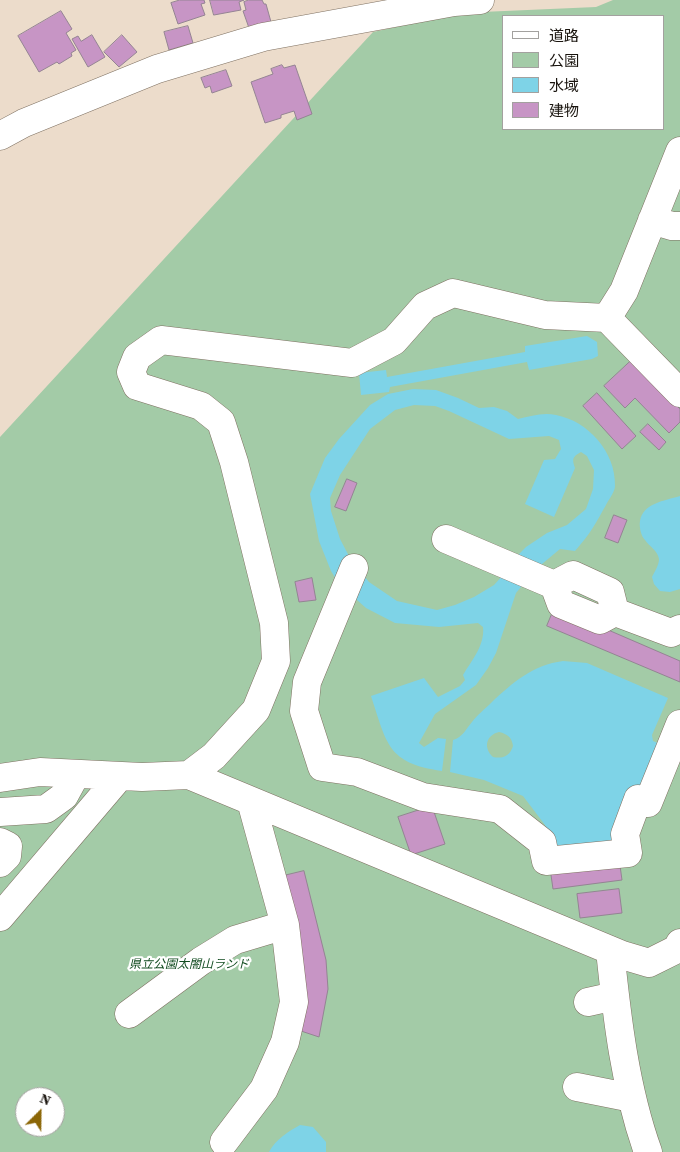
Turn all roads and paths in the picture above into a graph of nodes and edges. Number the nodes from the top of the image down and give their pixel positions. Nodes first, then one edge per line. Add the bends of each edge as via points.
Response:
1 (480, 0) edge
2 (0, 136) edge
3 (680, 151) edge
4 (652, 220) junction
5 (680, 226) edge
6 (610, 314) junction
7 (680, 368) edge
8 (680, 393) edge
9 (446, 539) dead end
10 (354, 568) dead end
11 (677, 637) edge
12 (680, 724) edge
13 (76, 774) junction
14 (189, 775) junction
15 (120, 776) junction
16 (0, 778) edge
17 (252, 801) junction
18 (0, 812) edge
19 (0, 842) edge
20 (0, 863) edge
21 (0, 917) edge
22 (285, 925) junction
23 (680, 943) edge
24 (610, 950) junction
25 (615, 996) junction
26 (588, 1002) dead end
27 (129, 1014) dead end
28 (577, 1087) dead end
29 (632, 1098) junction
30 (224, 1142) dead end
31 (645, 1142) edge
32 (668, 1152) edge

1 - 2 street via 263,37 157,69 24,123
3 - 4 street
4 - 5 street
4 - 6 street via 624,291
6 - 7 street
6 - 8 street
6 - 14 street via 545,315 453,293 425,306 394,341 352,362 161,340 137,357 131,372 137,386 201,406 221,422 274,623 276,661 256,710 214,756
9 - 11 street via 554,585 561,604 600,620 615,612
10 - 12 street via 307,682 304,711 322,768 357,772 423,797 500,809 542,842 546,861 628,853 624,834 638,799 648,803
13 - 15 street
13 - 16 street via 40,772
13 - 18 street via 64,796 46,809
14 - 15 street
14 - 17 street
15 - 21 street
17 - 22 street
17 - 24 street
19 - 20 street via 8,846 8,856
22 - 27 street via 235,940
22 - 30 street via 294,1002 285,1042 264,1089
23 - 24 street via 677,949 649,962
24 - 25 street
25 - 26 street
25 - 29 street
28 - 29 street
29 - 31 street
31 - 32 street

